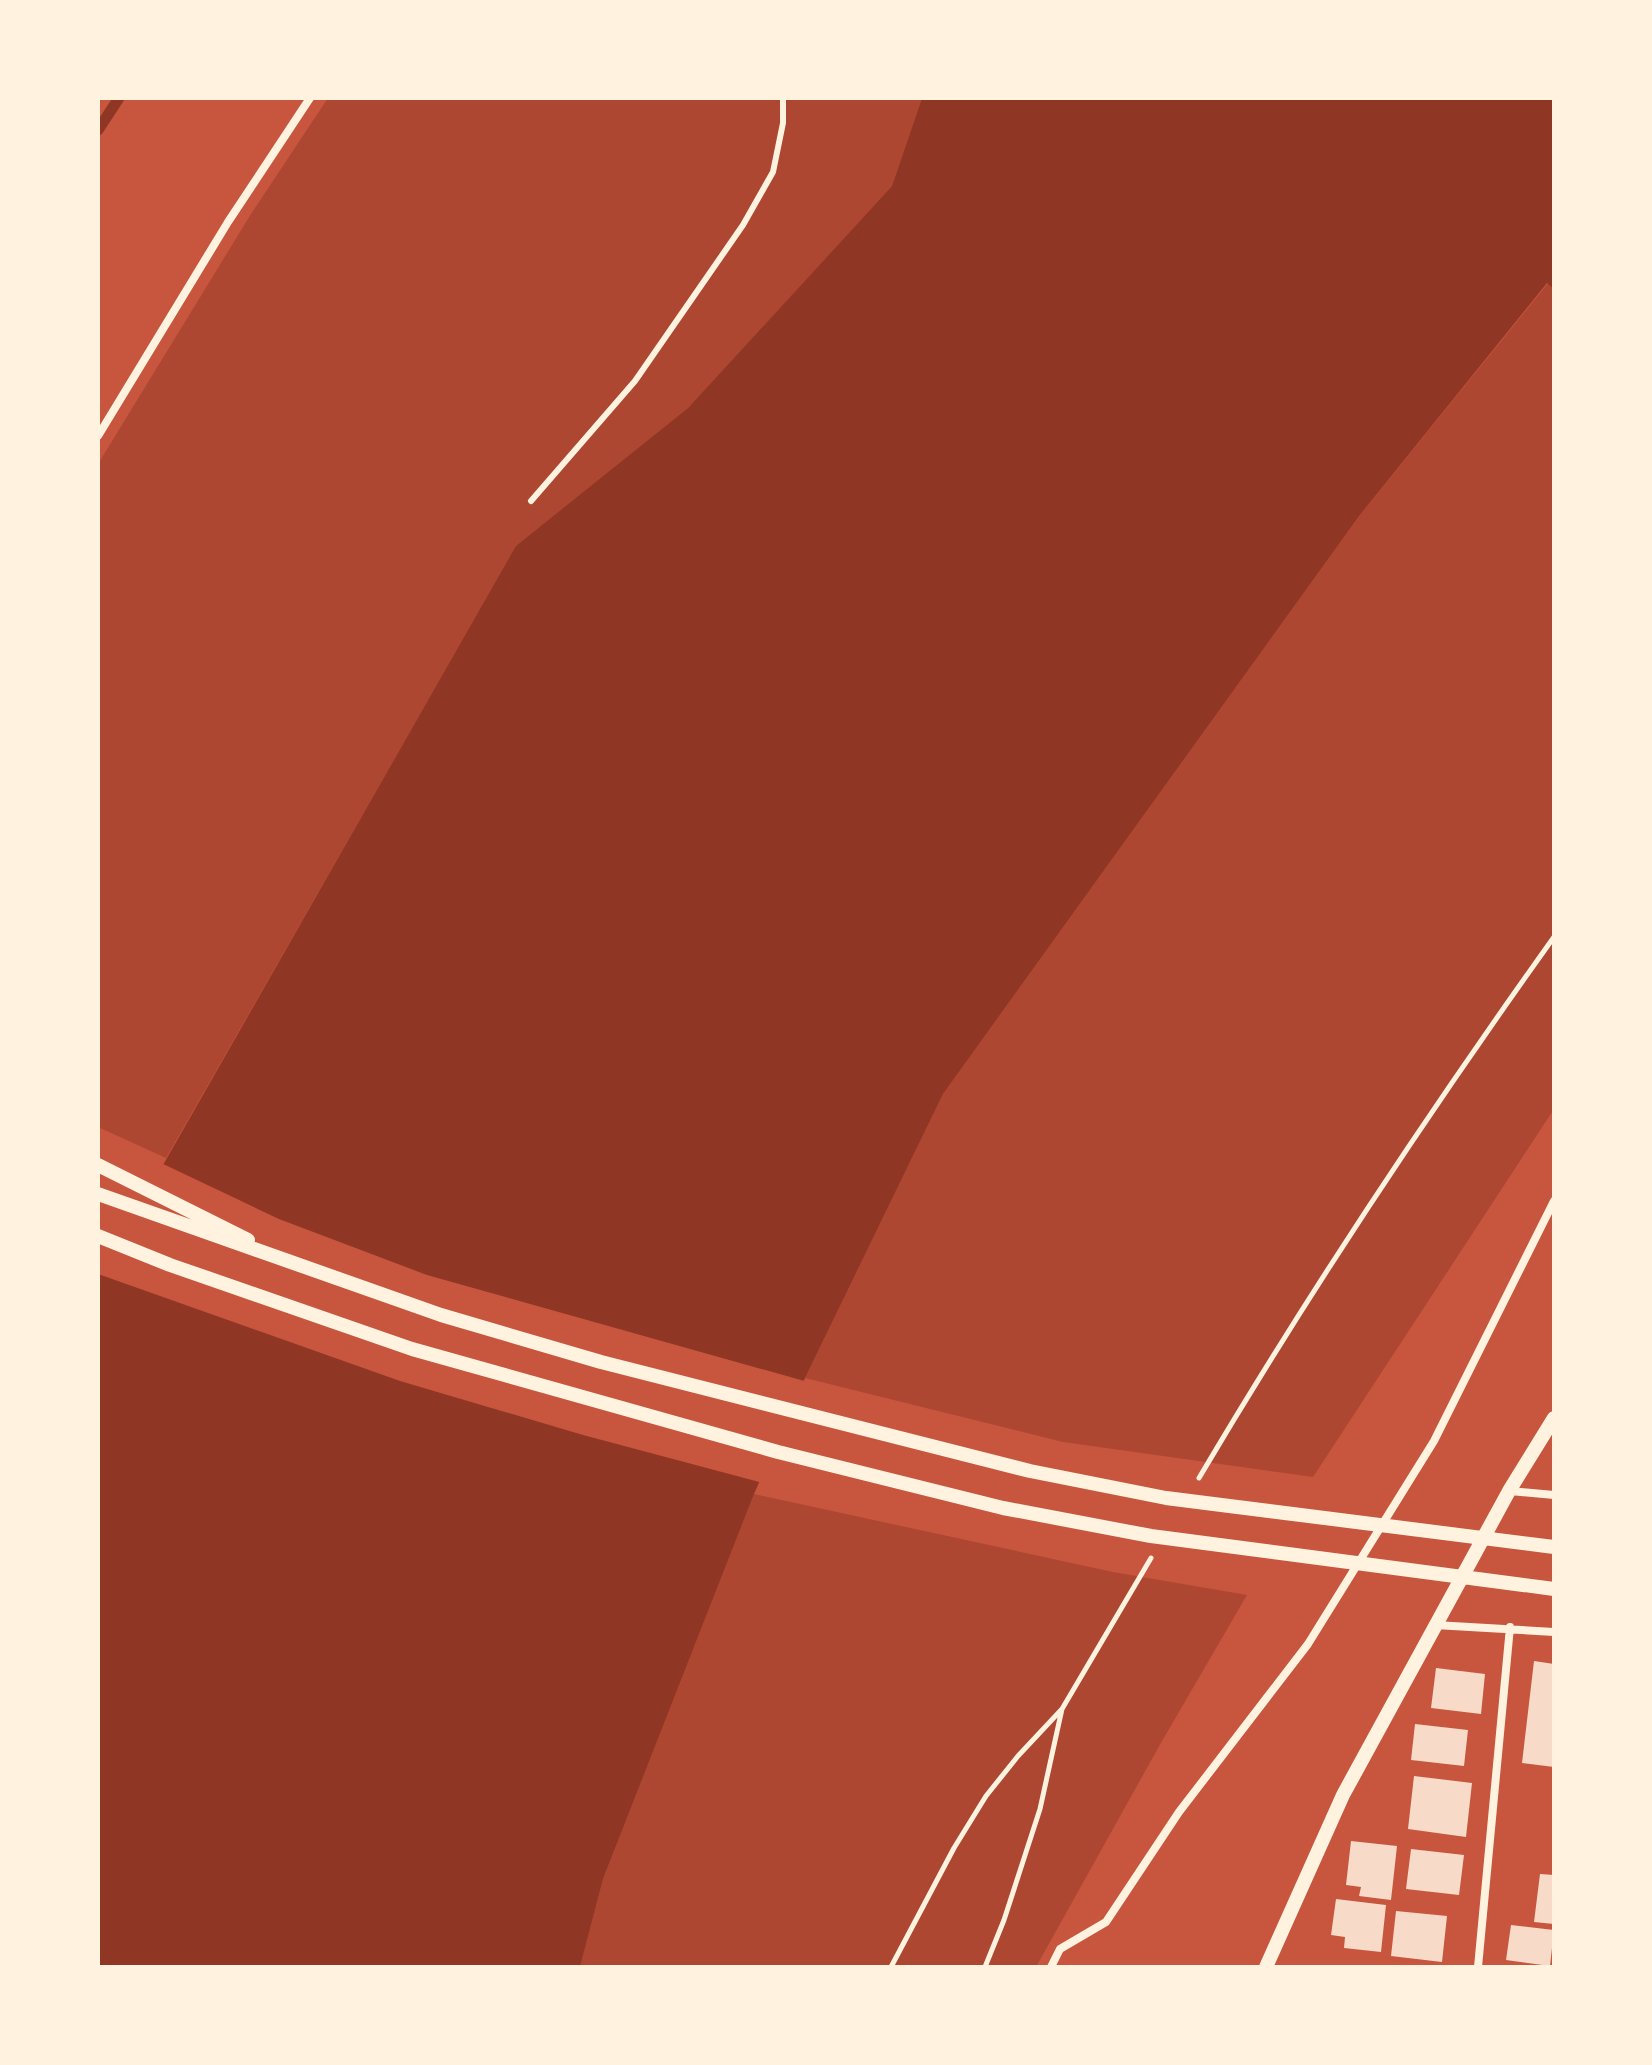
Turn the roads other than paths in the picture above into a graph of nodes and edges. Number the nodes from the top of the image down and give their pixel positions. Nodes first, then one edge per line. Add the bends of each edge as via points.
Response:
1 (310, 98) edge
2 (783, 98) edge
3 (98, 436) edge
4 (531, 501) dead end
5 (98, 1165) edge
6 (98, 1194) edge
7 (1554, 1201) edge
8 (98, 1236) edge
9 (98, 1245) edge
10 (170, 1265) junction
11 (301, 1266) junction
12 (1554, 1418) edge
13 (1509, 1491) junction
14 (1554, 1495) edge
15 (1554, 1547) edge
16 (1554, 1589) edge
17 (1435, 1625) junction
18 (1510, 1627) junction
19 (1554, 1632) edge
20 (1051, 1967) edge
21 (1266, 1967) edge
22 (1478, 1967) edge

1 - 3 street
2 - 4 lane via 773,172 743,225 635,381
5 - 11 street
6 - 11 street
7 - 20 street via 1434,1441 1308,1644 1179,1812 1106,1922 1060,1949
8 - 10 street
9 - 10 street
10 - 16 street via 427,1354 778,1452 1003,1508 1151,1536
11 - 15 street via 441,1315 601,1362 1030,1471 1166,1498
12 - 13 street
13 - 14 street
13 - 17 street
17 - 18 street
17 - 21 street via 1343,1795
18 - 19 street
18 - 22 street

